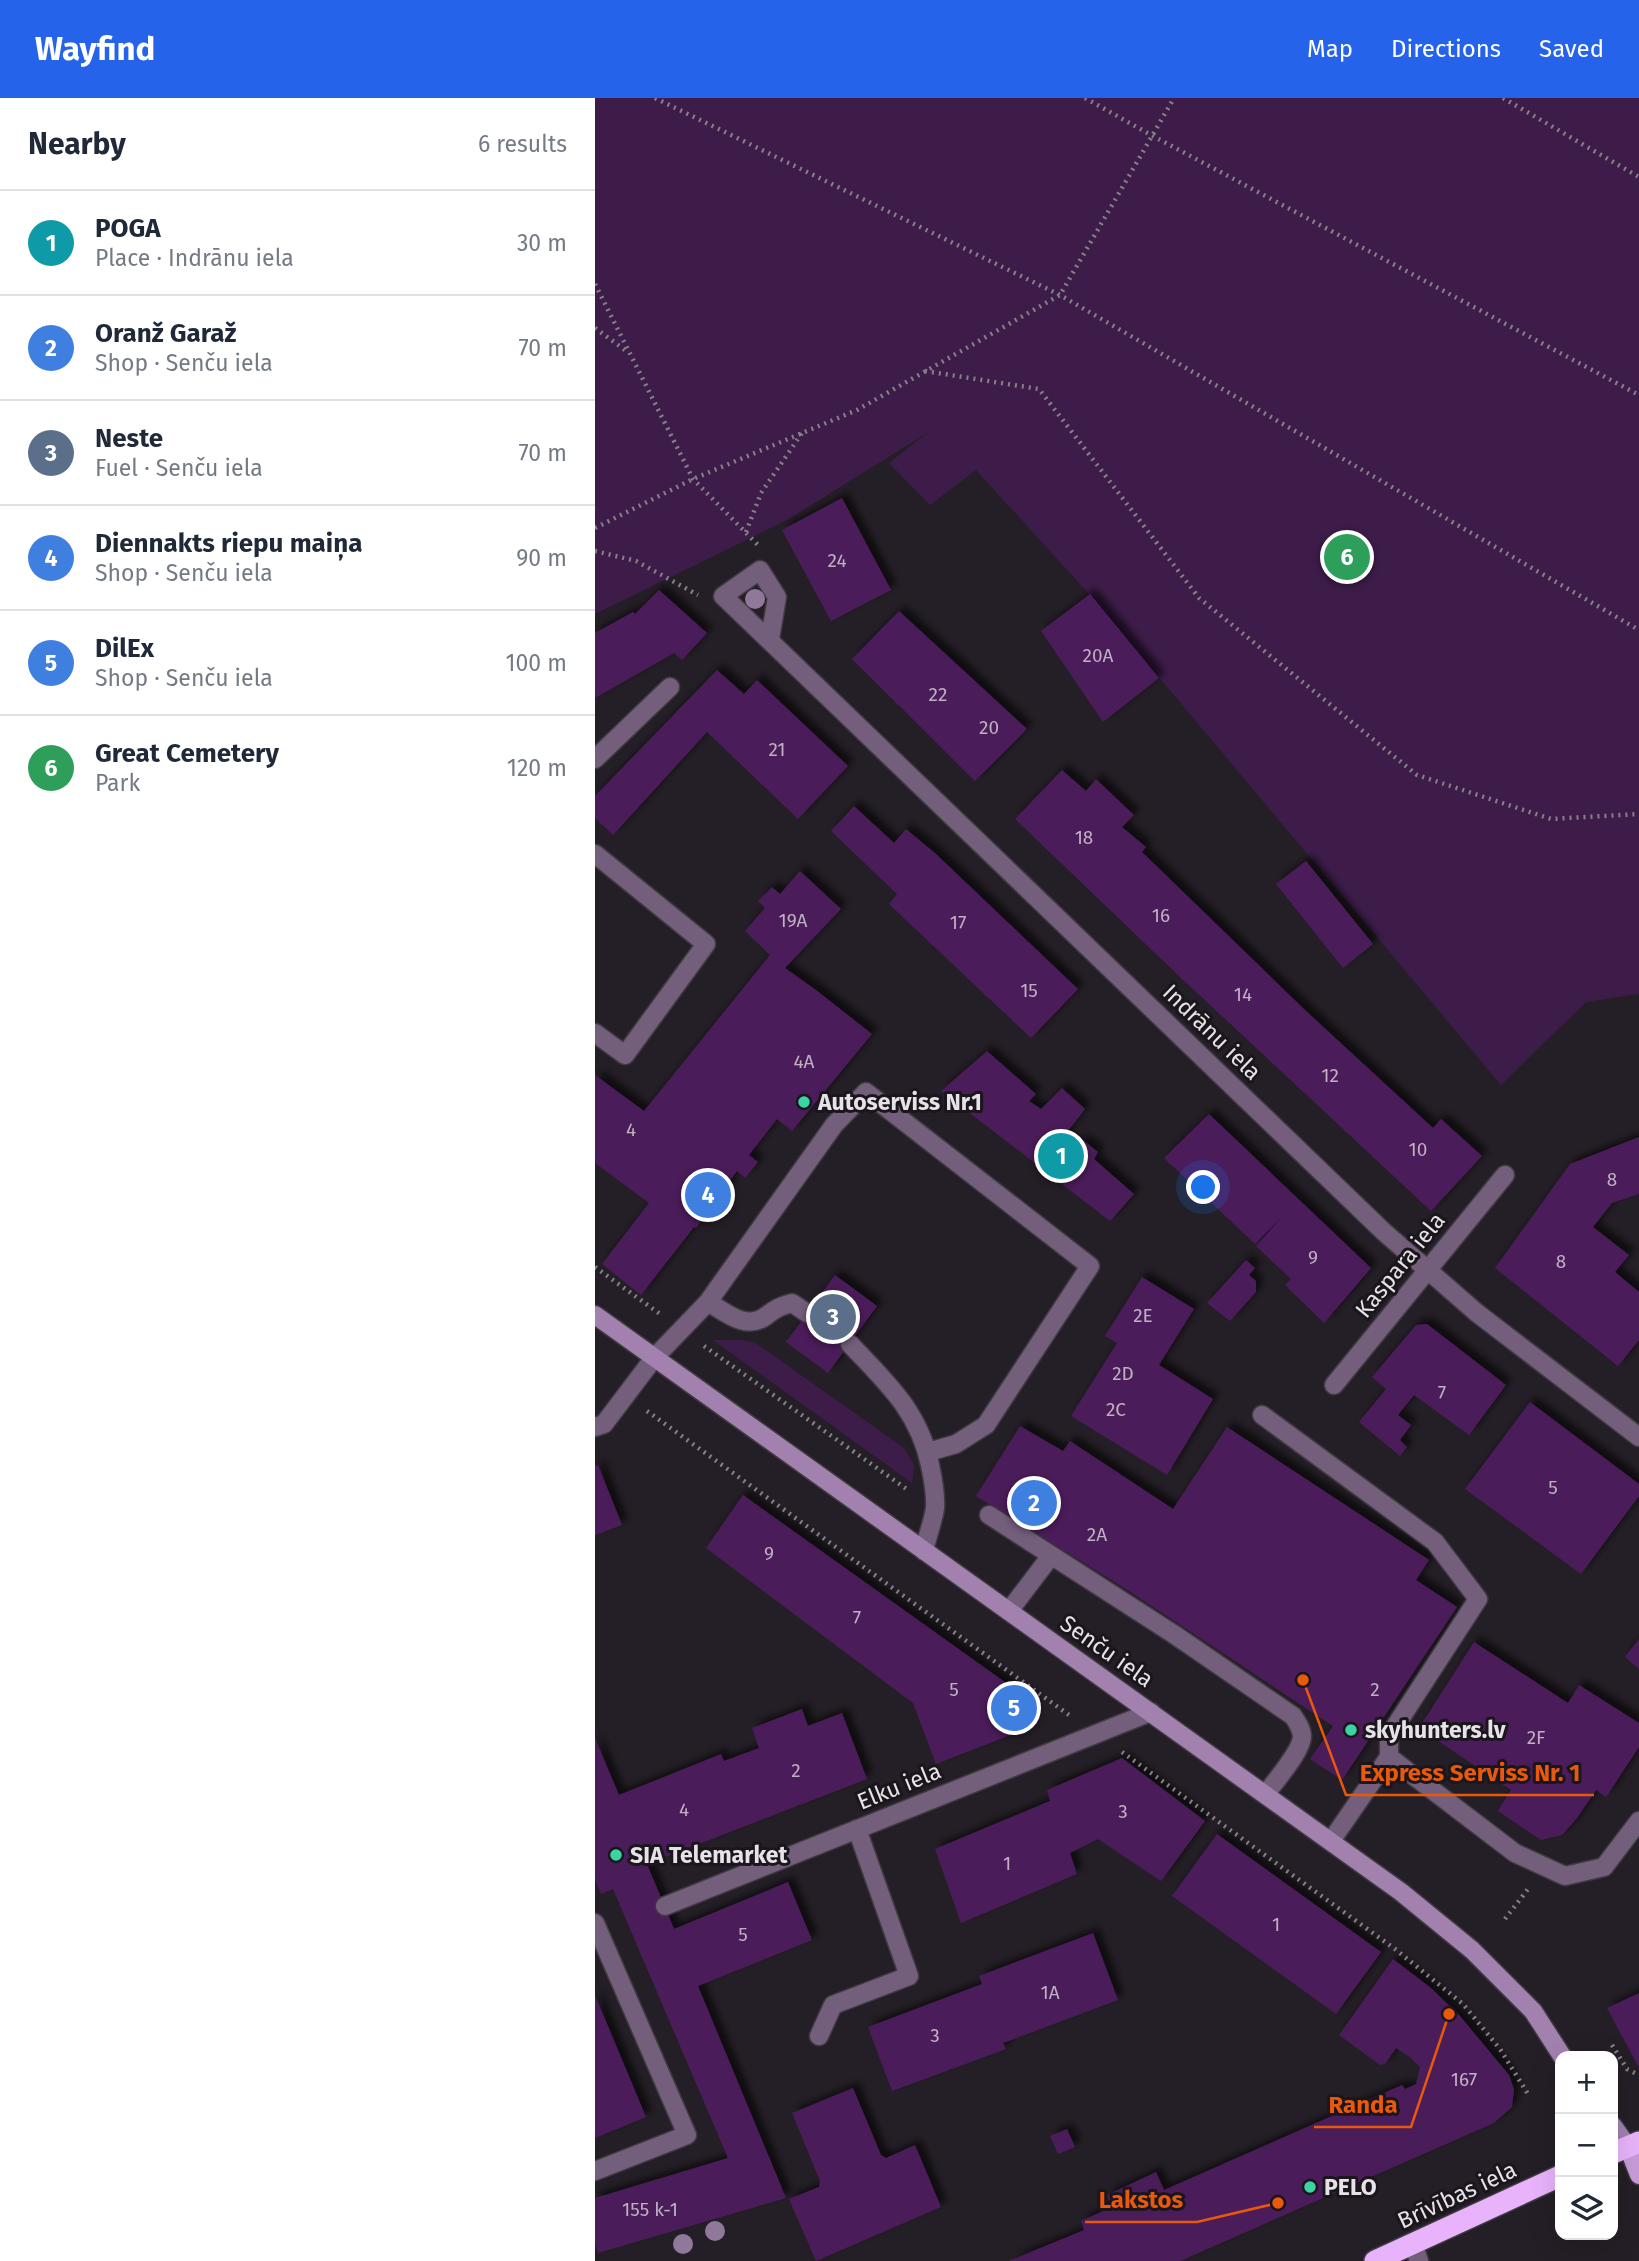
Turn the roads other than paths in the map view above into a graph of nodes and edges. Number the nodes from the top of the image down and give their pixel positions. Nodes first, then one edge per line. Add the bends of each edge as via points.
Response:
1 (771, 639) dead end
2 (670, 687) dead end
3 (595, 759) edge
4 (595, 854) edge
5 (595, 1033) edge
6 (1505, 1175) dead end
7 (1426, 1270) junction
8 (708, 1302) junction
9 (807, 1312) dead end
10 (595, 1315) edge
11 (850, 1343) dead end
12 (654, 1359) junction
13 (1334, 1385) dead end
14 (1262, 1416) dead end
15 (595, 1427) edge
16 (1639, 1437) edge
17 (928, 1452) junction
18 (989, 1515) dead end
19 (924, 1551) junction
20 (1050, 1557) junction
21 (1009, 1611) junction
22 (1151, 1712) junction
23 (1389, 1757) junction
24 (1266, 1794) junction
25 (1639, 1821) edge
26 (857, 1829) junction
27 (1331, 1841) junction
28 (665, 1906) dead end
29 (595, 1923) edge
30 (819, 2036) dead end
31 (1559, 2051) edge
32 (1627, 2147) edge
33 (595, 2171) edge
34 (1639, 2175) edge
35 (1558, 2177) edge
36 (1416, 2253) edge
37 (1375, 2261) edge

1 - 7 street, Indrānu iela
2 - 3 street
4 - 5 street via 706,944 625,1055
6 - 7 street, Kaspara iela
7 - 13 street, Kaspara iela
7 - 16 street, Indrānu iela
8 - 9 street via 739,1321 752,1322 773,1308 792,1303
8 - 12 street
8 - 17 street via 834,1125 866,1092 1090,1266 986,1425 956,1444
10 - 12 main road, Senču iela
11 - 17 street via 905,1403
12 - 15 street via 604,1424
12 - 19 main road, Senču iela
14 - 23 street via 1435,1542 1478,1599 1389,1735
17 - 19 street via 935,1509
18 - 20 street
19 - 21 main road, Senču iela
20 - 21 street
20 - 24 street via 1293,1716 1302,1738
21 - 22 main road, Senču iela
22 - 24 main road, Senču iela
22 - 26 street, Elku iela
23 - 25 street via 1515,1853 1565,1876 1604,1867
23 - 27 street
24 - 27 main road, Senču iela
26 - 28 street, Elku iela
26 - 30 street via 909,1976 833,2005
27 - 31 main road, Senču iela via 1472,1950 1533,2011
29 - 33 street via 687,2135
32 - 34 main road
35 - 36 highway, Brīvības iela
36 - 37 highway, Brīvības iela

